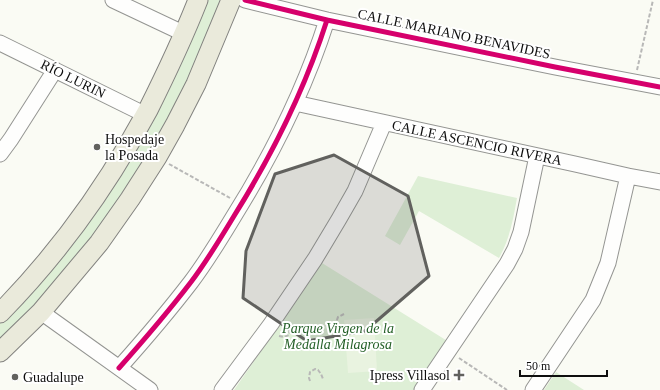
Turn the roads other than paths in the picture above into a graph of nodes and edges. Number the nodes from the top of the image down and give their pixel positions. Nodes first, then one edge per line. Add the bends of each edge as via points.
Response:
1 (113, 0) edge
2 (198, 0) edge
3 (231, 0) edge
4 (245, 0) edge
5 (327, 20) junction
6 (185, 34) junction
7 (0, 43) edge
8 (55, 70) junction
9 (660, 87) edge
10 (295, 103) junction
11 (146, 115) junction
12 (384, 123) junction
13 (0, 154) edge
14 (537, 156) junction
15 (628, 176) junction
16 (660, 182) edge
17 (41, 312) junction
18 (0, 313) edge
19 (0, 352) edge
20 (119, 368) junction
21 (150, 390) edge
22 (222, 390) edge
23 (422, 390) edge
24 (533, 390) edge

1 - 6 street
2 - 6 main road
3 - 17 main road via 196,84 157,157 99,243
4 - 5 street, CALLE MARIANO BENAVIDES
5 - 9 street, CALLE MARIANO BENAVIDES
5 - 10 street
6 - 11 main road
7 - 8 street, RÍO LURIN
8 - 11 street, RÍO LURIN
8 - 13 street
10 - 12 street, CALLE ASCENCIO RIVERA
10 - 20 street via 260,174 211,253 159,323
11 - 18 main road via 87,209 53,253
12 - 14 street, CALLE ASCENCIO RIVERA
12 - 22 street via 355,191 315,259
14 - 15 street, CALLE ASCENCIO RIVERA
14 - 23 street via 525,218 515,249
15 - 16 street, CALLE ASCENCIO RIVERA
15 - 24 street via 608,263 593,300
17 - 19 main road
17 - 20 street
20 - 21 street

